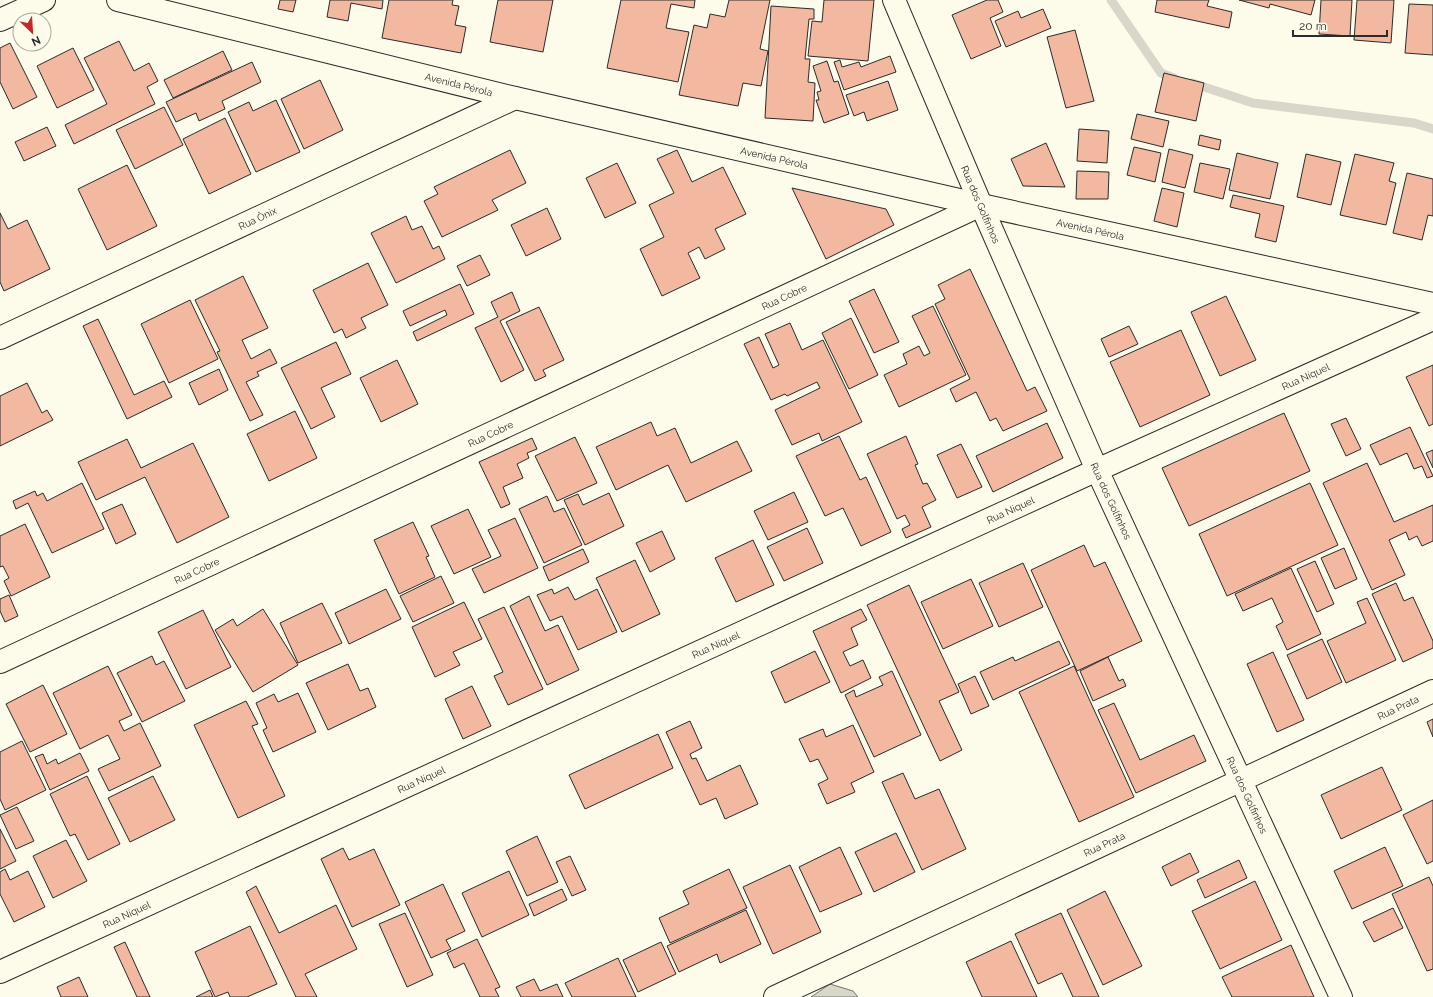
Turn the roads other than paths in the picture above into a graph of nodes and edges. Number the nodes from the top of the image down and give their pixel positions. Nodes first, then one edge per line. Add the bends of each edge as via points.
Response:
1 (44, 0) edge
2 (118, 0) edge
3 (894, 0) edge
4 (0, 20) edge
5 (515, 98) junction
6 (981, 205) junction
7 (1433, 304) edge
8 (1433, 319) edge
9 (0, 338) edge
10 (1097, 470) junction
11 (0, 662) edge
12 (1433, 691) edge
13 (1240, 781) junction
14 (0, 972) edge
15 (775, 997) edge
16 (1341, 997) edge

1 - 4 street
2 - 5 street, Avenida Pérola
3 - 6 street, Rua dos Golfinhos
5 - 6 street, Avenida Pérola
5 - 9 street, Rua Ônix
6 - 7 street, Avenida Pérola
6 - 10 street, Rua dos Golfinhos
6 - 11 street, Rua Cobre
8 - 10 street, Rua Níquel
10 - 13 street, Rua dos Golfinhos
10 - 14 street, Rua Níquel
12 - 13 street, Rua Prata
13 - 15 street, Rua Prata
13 - 16 street, Rua dos Golfinhos

